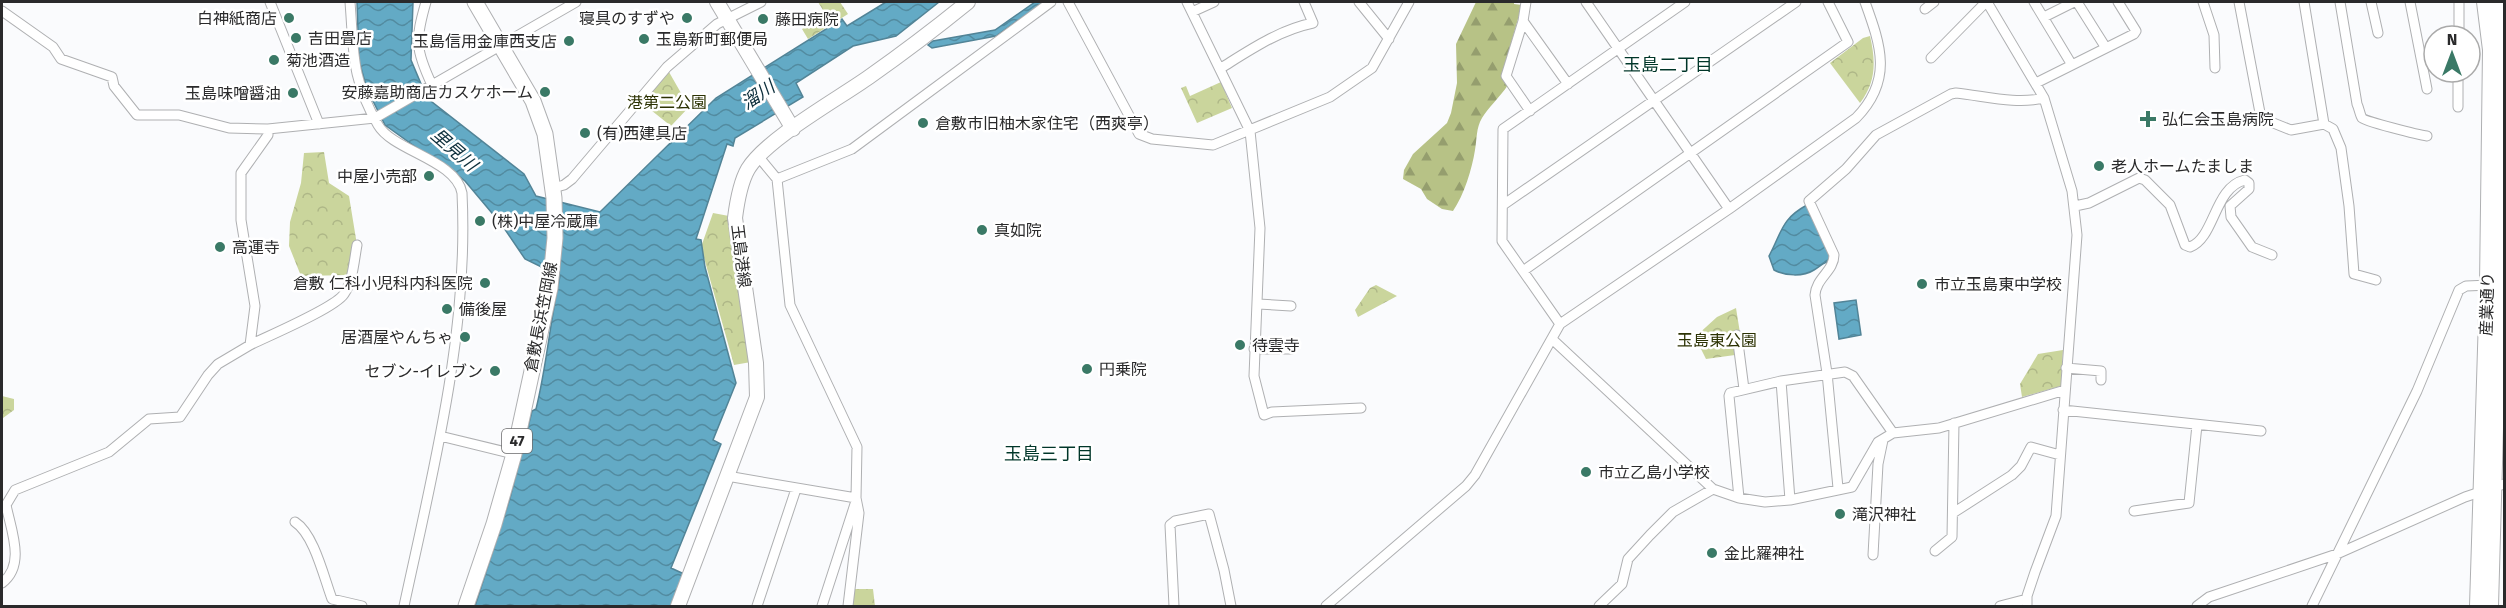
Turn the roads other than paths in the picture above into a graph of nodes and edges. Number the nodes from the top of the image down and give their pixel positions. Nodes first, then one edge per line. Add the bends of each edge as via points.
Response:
1 (270, 2) edge
2 (350, 2) edge
3 (426, 2) edge
4 (475, 2) edge
5 (576, 2) edge
6 (717, 2) edge
7 (761, 2) edge
8 (968, 2) edge
9 (1051, 2) edge
10 (1068, 2) edge
11 (1187, 2) edge
12 (1214, 2) edge
13 (1304, 2) edge
14 (1359, 2) edge
15 (1409, 2) edge
16 (1526, 2) edge
17 (1586, 2) edge
18 (1685, 2) edge
19 (1796, 2) edge
20 (1828, 2) edge
21 (1865, 2) edge
22 (1934, 2) edge
23 (1986, 2) edge
24 (2034, 2) edge
25 (2076, 2) edge
26 (2118, 2) edge
27 (2203, 2) edge
28 (2239, 2) edge
29 (2304, 2) edge
30 (2340, 2) edge
31 (2371, 2) edge
32 (2410, 2) edge
33 (2459, 2) edge
34 (2484, 2) edge
35 (2498, 2) edge
36 (1925, 9) dead end
37 (2, 11) edge
38 (1192, 12) junction
39 (2044, 17) junction
40 (726, 18) junction
41 (1523, 21) junction
42 (2458, 24) edge
43 (2378, 33) dead end
44 (1389, 39) junction
45 (500, 45) junction
46 (1618, 48) junction
47 (2106, 48) junction
48 (2504, 50) edge
49 (1931, 58) dead end
50 (2072, 65) junction
51 (1221, 68) junction
52 (2216, 68) dead end
53 (2037, 83) junction
54 (1568, 84) junction
55 (2458, 84) edge
56 (430, 86) junction
57 (2427, 89) dead end
58 (2044, 98) junction
59 (1654, 102) junction
60 (2458, 106) dead end
61 (1530, 111) junction
62 (378, 117) junction
63 (319, 124) junction
64 (2324, 124) junction
65 (268, 129) junction
66 (793, 129) junction
67 (1250, 131) junction
68 (2427, 136) dead end
69 (1691, 153) junction
70 (758, 156) junction
71 (777, 179) junction
72 (554, 193) junction
73 (1503, 205) junction
74 (2075, 206) junction
75 (1729, 209) junction
76 (357, 245) dead end
77 (2272, 255) dead end
78 (1522, 271) junction
79 (2376, 280) dead end
80 (2494, 285) junction
81 (1258, 304) junction
82 (1292, 306) dead end
83 (1560, 324) junction
84 (1737, 334) dead end
85 (1552, 339) junction
86 (250, 345) junction
87 (1254, 349) junction
88 (1292, 349) dead end
89 (2066, 368) junction
90 (1827, 373) junction
91 (2101, 380) dead end
92 (1781, 381) junction
93 (1744, 389) junction
94 (2065, 390) junction
95 (1361, 408) dead end
96 (2063, 410) junction
97 (1954, 423) junction
98 (2197, 425) junction
99 (2260, 432) dead end
100 (1893, 433) junction
101 (440, 436) junction
102 (1884, 438) junction
103 (514, 454) junction
104 (2060, 455) junction
105 (727, 476) junction
106 (2493, 487) edge
107 (1838, 488) junction
108 (796, 489) junction
109 (1713, 489) junction
110 (856, 498) junction
111 (1739, 498) junction
112 (1790, 500) junction
113 (2134, 511) dead end
114 (1953, 513) junction
115 (295, 522) dead end
116 (1935, 551) dead end
117 (2337, 554) junction
118 (1873, 555) dead end
119 (2, 583) edge
120 (2027, 603) edge
121 (362, 606) edge
122 (404, 606) edge
123 (466, 606) edge
124 (678, 606) edge
125 (758, 606) edge
126 (822, 606) edge
127 (848, 606) edge
128 (1174, 606) edge
129 (1231, 606) edge
130 (1326, 606) edge
131 (1599, 606) edge
132 (2000, 606) edge
133 (2197, 606) edge
134 (2312, 606) edge
135 (2477, 606) edge
136 (2491, 606) edge

1 - 63 street
2 - 62 street via 356,77
3 - 56 street via 419,57
4 - 45 main road, 倉敷長浜笠岡線 / 47
5 - 45 street
6 - 40 street
7 - 40 street
8 - 66 street, 玉島港線
9 - 71 street via 852,149
10 - 67 street via 1139,134 1213,145
11 - 38 street
12 - 38 street
13 - 51 street via 1313,23 1258,45
14 - 44 street
15 - 44 street
16 - 41 street
17 - 46 street
18 - 46 street
19 - 59 street
20 - 69 street via 1848,42
21 - 75 street via 1881,56 1873,98 1856,118
22 - 36 street
23 - 49 street
23 - 53 street
24 - 39 street
25 - 39 street
25 - 47 street
26 - 47 street via 2136,31
27 - 52 street via 2214,35
28 - 64 street via 2261,118 2291,130
29 - 64 street
30 - 68 street via 2362,118 2368,123
31 - 43 street
32 - 57 street
33 - 42 street
34 - 80 street, 産業通り via 2490,50
35 - 48 street, 産業通り
37 - 65 street via 53,47 61,59 112,77 114,86 137,115 179,115 229,128
38 - 51 street
39 - 50 street
40 - 66 street
40 - 72 street via 666,67 580,171
41 - 54 street
41 - 61 street via 1506,76
44 - 67 street via 1363,76 1330,97
45 - 56 street
45 - 72 main road, 倉敷長浜笠岡線 / 47 via 533,101 545,134
46 - 54 street
46 - 59 street
47 - 50 street
48 - 80 street, 産業通り
50 - 53 street
51 - 67 street
53 - 58 street
54 - 61 street
55 - 60 street
56 - 62 street
58 - 74 street
58 - 90 street via 2030,101 1951,94 1876,135 1846,169 1809,201 1834,255 1815,290
59 - 69 street
59 - 73 street
61 - 73 street via 1503,129
62 - 63 street
62 - 101 street via 384,132 448,172 461,188 461,288
63 - 65 street
64 - 79 street via 2333,129 2341,147 2354,274
65 - 86 street via 268,135 241,173 241,220 255,306
66 - 70 street, 玉島港線
67 - 81 street via 1260,228
69 - 75 street
69 - 78 street
70 - 71 street
70 - 105 street, 玉島港線 via 747,170 735,218 756,363 757,397
71 - 110 street via 790,305 857,447
72 - 103 main road, 倉敷長浜笠岡線 / 47 via 550,288
73 - 78 street via 1502,241
74 - 77 street via 2139,178 2145,180 2170,206 2185,245 2190,248 2201,240 2225,194 2235,183 2245,180 2249,189 2230,206 2231,217 2252,247
74 - 89 street via 2078,235
75 - 83 street
76 - 86 street via 343,296
78 - 83 street
80 - 106 street, 産業通り
80 - 117 street via 2459,290 2417,391
81 - 82 street
81 - 87 street
83 - 85 street
84 - 93 street
85 - 109 street
85 - 130 street via 1466,486
86 - 119 street via 213,370 180,417 149,419 109,452 15,490 6,505 16,557 11,573
87 - 88 street
87 - 95 street via 1254,376 1264,415
89 - 91 street via 2101,371
89 - 94 street
90 - 92 street
90 - 100 street via 1845,372 1853,376
90 - 107 street
92 - 93 street
92 - 112 street
93 - 111 street via 1729,396
94 - 96 street
94 - 97 street
96 - 98 street
96 - 104 street
97 - 100 street
97 - 114 street
98 - 99 street
98 - 113 street via 2189,503
100 - 102 street
101 - 103 street
101 - 122 street
102 - 107 street via 1852,487
102 - 118 street via 1878,464
103 - 123 main road, 倉敷長浜笠岡線 / 47
104 - 114 street via 2031,447 2012,476
104 - 120 street via 2056,516
105 - 108 street
105 - 124 street, 玉島港線
106 - 117 street
106 - 135 street, 産業通り
106 - 136 street, 産業通り
107 - 112 street
108 - 110 street
108 - 125 street
109 - 111 street
109 - 131 street via 1673,512 1650,535 1628,559 1622,584
110 - 126 street
110 - 127 street via 859,513
111 - 112 street via 1752,502
114 - 116 street via 1952,537
115 - 121 street via 309,539 332,599
117 - 133 street via 2209,597
117 - 134 street
120 - 132 street
128 - 129 street via 1170,525 1209,514

